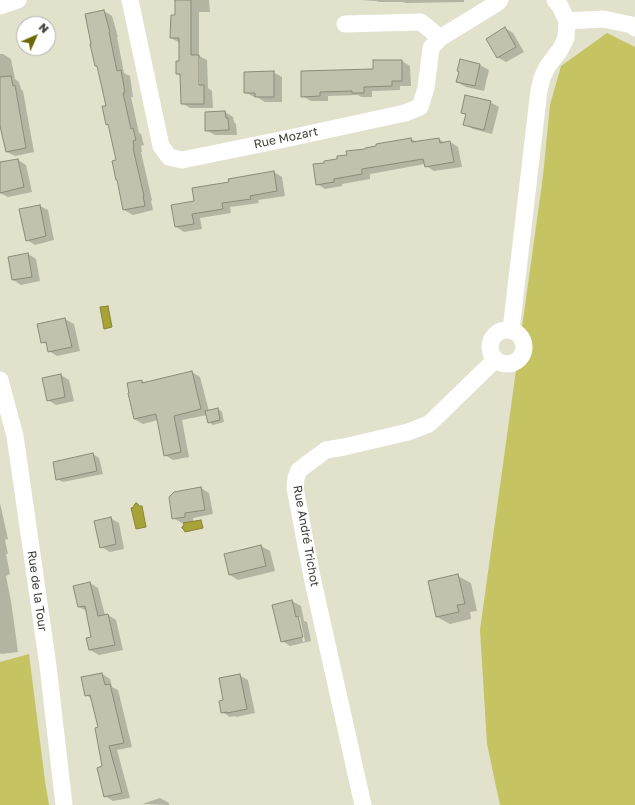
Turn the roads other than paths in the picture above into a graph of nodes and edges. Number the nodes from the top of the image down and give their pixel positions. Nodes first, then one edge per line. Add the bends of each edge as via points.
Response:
1 (18, 0) edge
2 (130, 0) edge
3 (500, 0) edge
4 (555, 0) edge
5 (0, 6) edge
6 (567, 21) junction
7 (344, 24) dead end
8 (635, 28) edge
9 (440, 38) junction
10 (511, 330) junction
11 (495, 360) junction
12 (0, 380) edge
13 (64, 805) edge
14 (363, 805) edge

1 - 5 street
2 - 9 street, Rue Mozart via 161,146 169,157 182,160 420,107 426,88 431,48
3 - 9 street, Rue Mozart
4 - 6 street
6 - 8 street via 603,19
6 - 10 street via 566,38 542,78 539,90
7 - 9 street via 421,22
10 - 11 street via 498,332 490,342 491,354
10 - 11 street via 523,341 522,357 513,364 502,364
11 - 14 street, Rue André Trichot via 429,424 408,432 326,450 299,470 296,478 295,488 312,577
12 - 13 street, Rue de la Tour via 15,436 48,666

